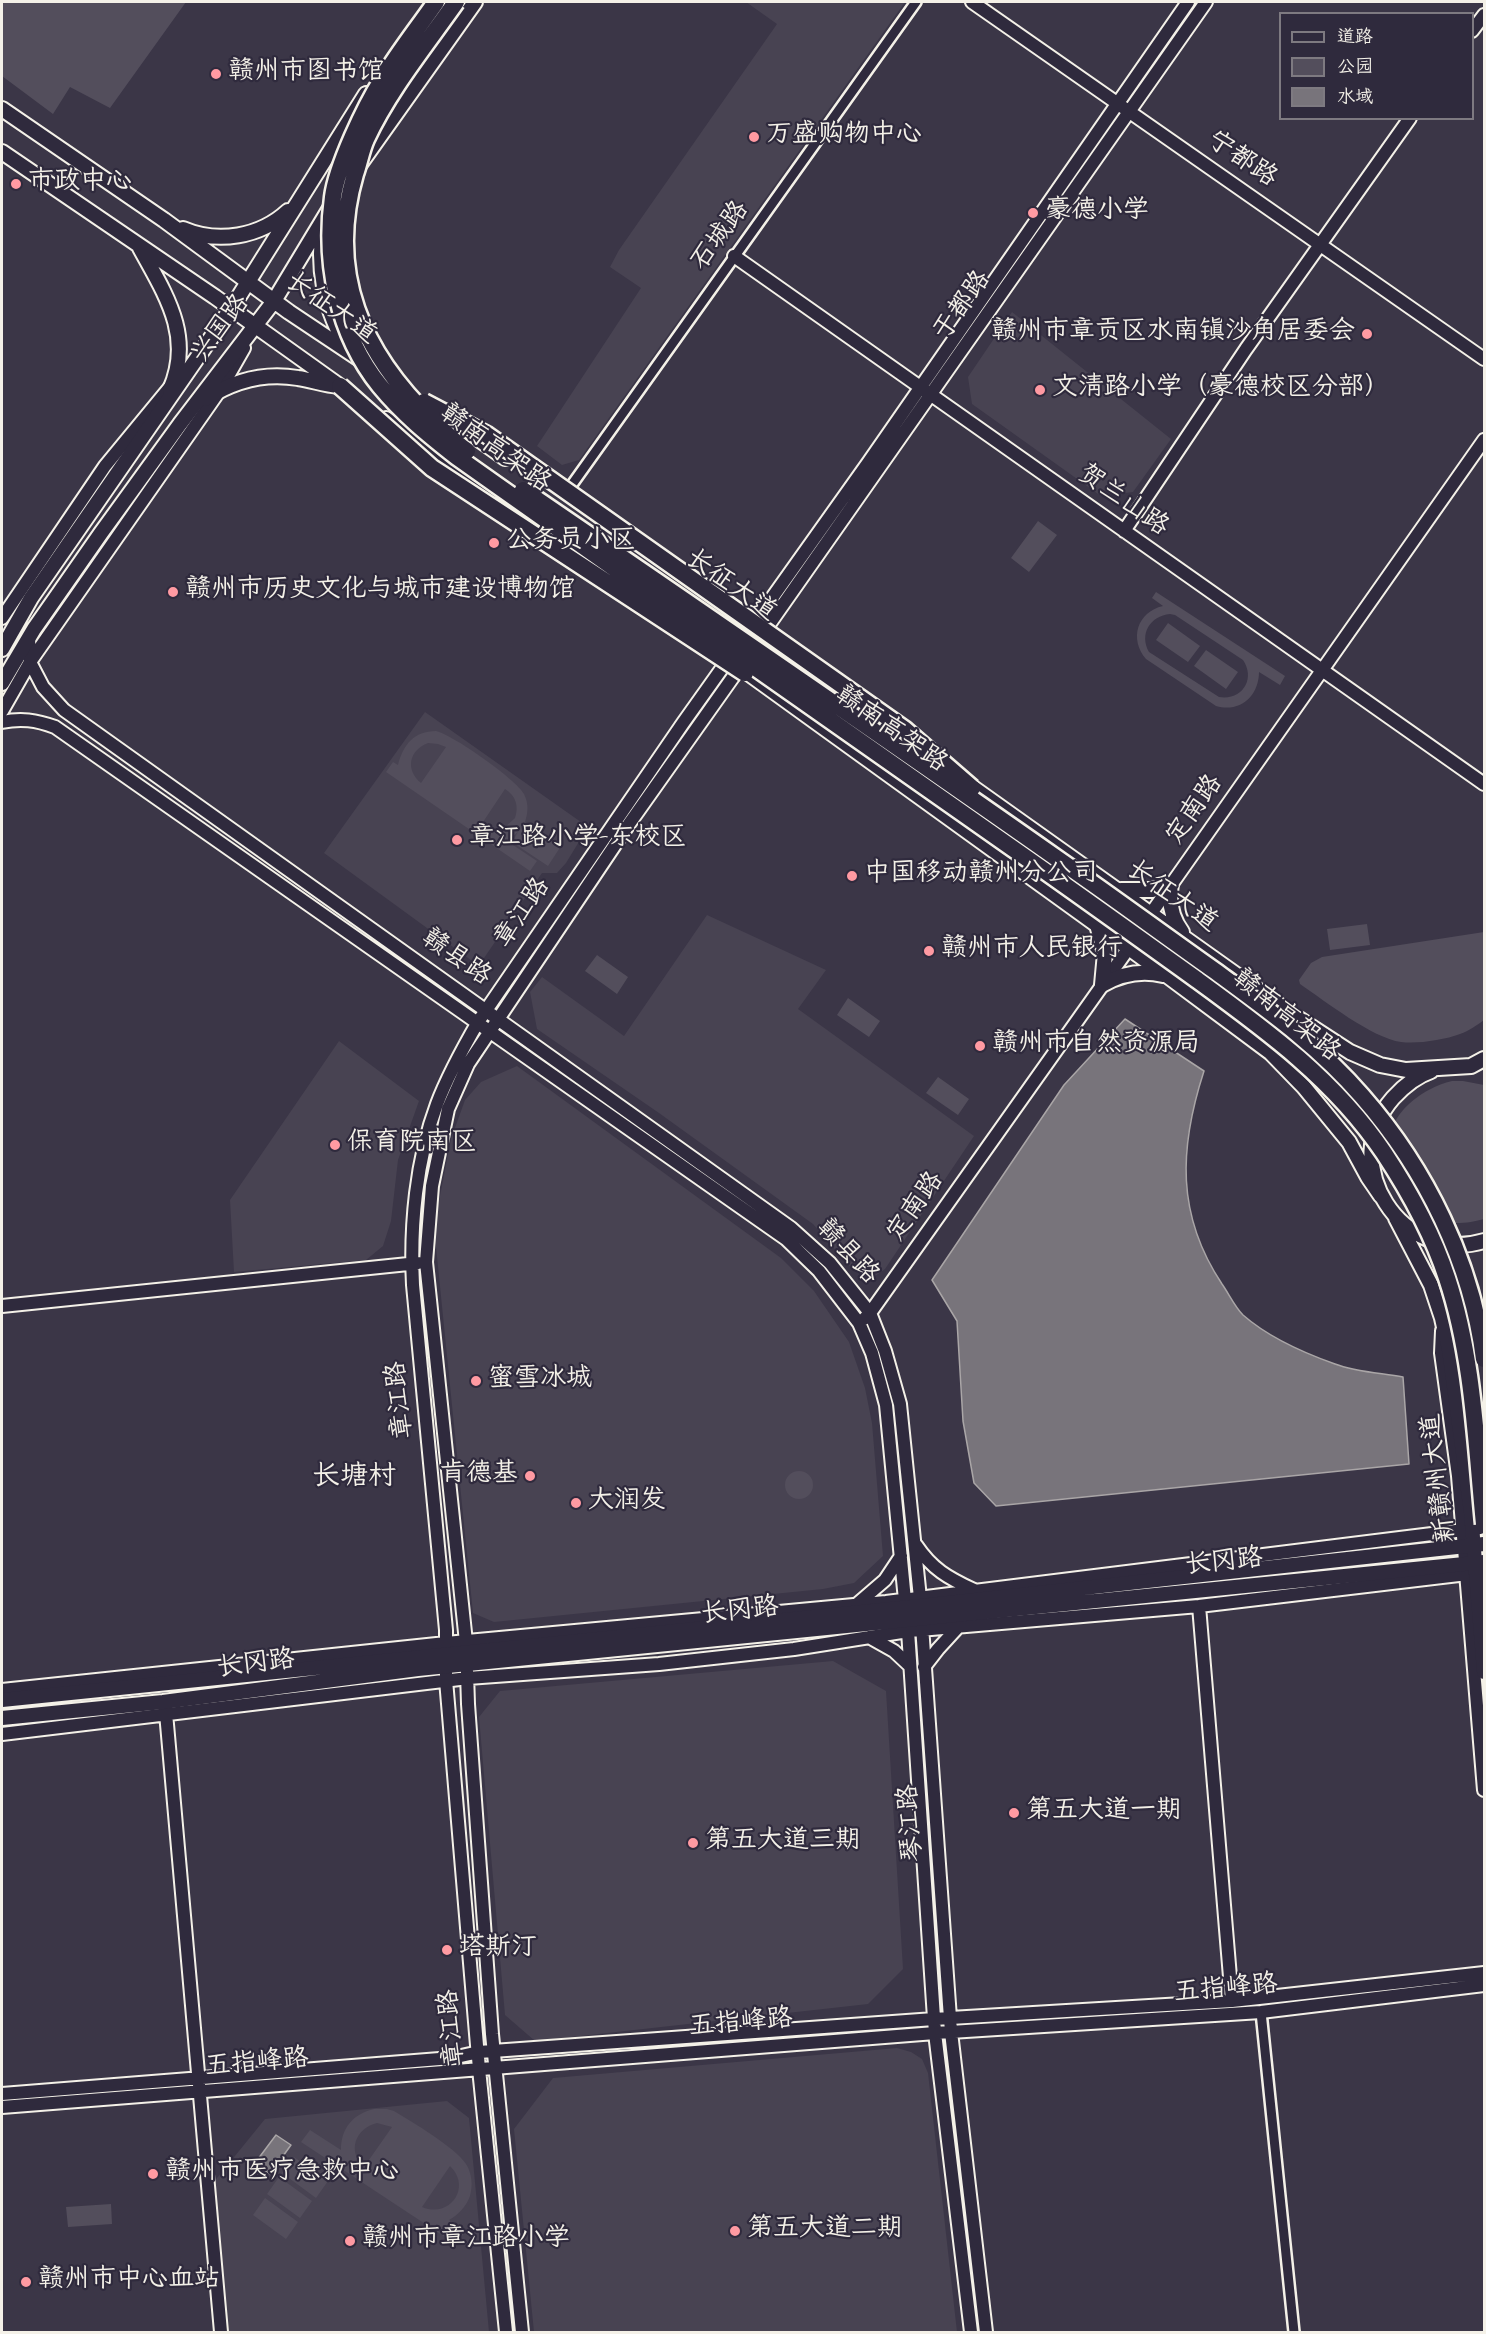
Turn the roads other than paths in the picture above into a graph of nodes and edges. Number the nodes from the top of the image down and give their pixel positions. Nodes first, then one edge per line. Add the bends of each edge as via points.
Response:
1 (428, 2) edge
2 (436, 2) edge
3 (456, 2) edge
4 (475, 2) edge
5 (916, 2) edge
6 (972, 2) edge
7 (1188, 2) edge
8 (1206, 2) edge
9 (1485, 15) edge
10 (1474, 30) edge
11 (1118, 102) junction
12 (2, 109) edge
13 (1129, 110) junction
14 (1409, 120) edge
15 (2, 152) edge
16 (308, 187) junction
17 (325, 215) junction
18 (164, 220) junction
19 (1321, 244) junction
20 (138, 246) junction
21 (734, 256) junction
22 (248, 282) junction
23 (274, 301) junction
24 (231, 309) junction
25 (256, 326) junction
26 (356, 358) junction
27 (1485, 359) edge
28 (173, 383) junction
29 (340, 386) junction
30 (920, 387) junction
31 (220, 390) junction
32 (931, 394) junction
33 (424, 402) junction
34 (162, 411) junction
35 (180, 424) junction
36 (1485, 440) edge
37 (563, 497) junction
38 (1124, 531) junction
39 (2, 618) edge
40 (755, 634) junction
41 (28, 638) junction
42 (2, 649) edge
43 (30, 662) junction
44 (735, 663) junction
45 (1323, 670) junction
46 (2, 683) edge
47 (2, 711) edge
48 (2, 722) edge
49 (906, 774) junction
50 (1485, 784) edge
51 (1034, 842) junction
52 (1172, 884) junction
53 (1117, 889) junction
54 (1151, 913) junction
55 (1097, 925) junction
56 (1191, 941) junction
57 (1129, 948) junction
58 (1169, 977) junction
59 (1102, 986) junction
60 (486, 1009) junction
61 (500, 1019) junction
62 (478, 1022) junction
63 (490, 1031) junction
64 (1485, 1059) edge
65 (1460, 1066) junction
66 (1443, 1068) junction
67 (1485, 1069) edge
68 (1381, 1196) junction
69 (1396, 1218) junction
70 (1485, 1241) edge
71 (426, 1262) junction
72 (412, 1264) junction
73 (2, 1306) edge
74 (870, 1313) junction
75 (859, 1323) junction
76 (1485, 1359) edge
77 (1476, 1528) edge
78 (914, 1542) junction
79 (1474, 1545) edge
80 (901, 1556) junction
81 (1475, 1568) edge
82 (975, 1591) junction
83 (856, 1605) junction
84 (1198, 1606) junction
85 (913, 1614) junction
86 (960, 1625) junction
87 (869, 1637) junction
88 (467, 1659) junction
89 (446, 1661) junction
90 (910, 1666) junction
91 (924, 1667) junction
92 (1485, 1672) edge
93 (2, 1690) edge
94 (2, 1700) edge
95 (166, 1713) junction
96 (2, 1718) edge
97 (2, 1734) edge
98 (1485, 1790) edge
99 (1485, 1973) edge
100 (1485, 1985) edge
101 (1232, 2001) junction
102 (1261, 2012) junction
103 (950, 2018) junction
104 (934, 2019) junction
105 (935, 2032) junction
106 (951, 2032) junction
107 (494, 2051) junction
108 (479, 2052) junction
109 (496, 2068) junction
110 (479, 2069) junction
111 (197, 2078) junction
112 (199, 2093) junction
113 (2, 2094) edge
114 (2, 2107) edge
115 (221, 2332) edge
116 (506, 2332) edge
117 (522, 2332) edge
118 (971, 2332) edge
119 (986, 2332) edge
120 (1294, 2332) edge

1 - 16 main road, 兴国路
2 - 49 highway, 赣南高架路, bridge via 381,81 351,140 333,195 329,244 332,266 337,299 354,345 379,384 411,420 457,457
3 - 51 highway, 赣南高架路, bridge via 396,88 366,140 348,197 345,244 351,293 367,337 392,377 464,449
4 - 17 main road, 兴国路
5 - 21 street, 石城路
6 - 11 main road, 宁都路
7 - 11 main road, 于都路
8 - 13 main road, 于都路
9 - 10 main road
11 - 13 main road, 宁都路
11 - 30 main road, 于都路
12 - 18 main road, 长征大道
13 - 19 main road, 宁都路
13 - 32 main road, 于都路
14 - 19 main road
15 - 20 main road
16 - 18 main road via 278,220 249,233 206,236
16 - 22 main road, 兴国路
17 - 23 main road, 兴国路
17 - 26 main road via 321,262 325,293 340,335
18 - 22 main road, 长征大道
19 - 27 main road, 宁都路
19 - 38 main road
20 - 24 main road
20 - 28 main road via 166,294 179,339
21 - 30 main road, 贺兰山路
21 - 37 street, 石城路
22 - 23 main road, 长征大道
22 - 24 main road, 兴国路
23 - 25 main road, 兴国路
23 - 26 main road, 长征大道
24 - 25 main road
24 - 28 main road
24 - 34 main road, 兴国路
25 - 29 main road
25 - 31 main road
25 - 35 main road, 兴国路
26 - 33 main road, 长征大道
28 - 34 main road
28 - 39 main road via 105,466
29 - 31 main road via 271,376 245,380
29 - 44 main road
29 - 49 highway, bridge via 432,468 697,644
30 - 32 main road, 贺兰山路
30 - 40 main road, 于都路
31 - 35 main road via 197,405
31 - 43 main road
32 - 38 main road, 贺兰山路
32 - 40 main road, 于都路 via 787,596
33 - 37 main road, 长征大道
33 - 51 highway, bridge via 487,435 904,729
34 - 42 main road, 兴国路 via 31,598
35 - 41 main road, 兴国路
36 - 45 main road, 定南路
37 - 40 main road, 长征大道
38 - 45 main road, 贺兰山路
40 - 44 main road, 章江路
40 - 53 main road, 长征大道
41 - 43 main road, 赣县路
41 - 46 main road, 兴国路
43 - 47 main road
43 - 60 main road, 赣县路 via 43,687 64,710
44 - 55 main road
44 - 60 main road, 章江路
44 - 61 main road, 章江路
45 - 50 main road, 贺兰山路
45 - 52 main road, 定南路
48 - 62 main road, 赣县路 via 19,718 55,727
49 - 77 highway, 赣南高架路, bridge via 1277,1038 1362,1123 1385,1154 1420,1216 1447,1277 1466,1361
51 - 76 highway, 赣南高架路, bridge via 1293,1028 1362,1096 1389,1130 1431,1197 1474,1300
52 - 53 main road via 1141,891
52 - 54 main road, 定南路
52 - 56 main road via 1173,918
53 - 54 main road, 长征大道
54 - 56 main road, 长征大道
54 - 57 main road, 定南路
55 - 57 main road
55 - 59 main road via 1105,953
56 - 66 main road, 长征大道 via 1350,1052 1395,1070
57 - 58 main road
57 - 59 main road, 定南路
58 - 59 main road via 1129,974
58 - 68 main road via 1271,1053 1349,1142
59 - 74 main road, 定南路
60 - 61 main road, 赣县路
60 - 62 main road, 章江路
61 - 63 main road, 章江路
61 - 74 main road, 赣县路 via 791,1228 830,1263
62 - 63 main road, 赣县路
62 - 72 main road, 章江路 via 457,1059 426,1141 418,1182
63 - 71 main road, 章江路 via 468,1064 448,1109 432,1186
63 - 75 main road, 赣县路 via 786,1239 819,1271
64 - 65 main road
65 - 66 main road
65 - 67 main road
66 - 68 main road via 1412,1080 1380,1117 1372,1165
68 - 69 main road, 新赣州大道
69 - 70 main road via 1425,1238 1442,1243
69 - 77 main road, 新赣州大道 via 1424,1269 1442,1318
71 - 72 main road
71 - 88 main road, 章江路
72 - 73 main road
72 - 89 main road, 章江路
74 - 75 main road, 定南路
74 - 78 main road, 琴江路 via 900,1404
75 - 80 main road, 琴江路 via 886,1404
77 - 79 main road, 新赣州大道
77 - 82 main road
78 - 82 main road via 946,1577
78 - 85 main road, 琴江路
79 - 81 main road, 新赣州大道
79 - 85 main road, 长冈路
80 - 83 main road via 885,1580
80 - 85 main road, 琴江路
81 - 84 main road via 1339,1591
81 - 85 main road, 长冈路
81 - 92 main road, 新赣州大道
81 - 98 main road
82 - 85 main road
83 - 85 main road
83 - 88 main road
84 - 86 main road
84 - 101 main road
85 - 86 main road
85 - 87 main road
85 - 88 main road, 长冈路
85 - 90 main road, 琴江路
85 - 91 main road, 琴江路
86 - 91 main road
87 - 88 main road via 659,1664
87 - 90 main road via 894,1651
88 - 89 main road, 长冈路
88 - 89 main road
88 - 107 main road, 章江路
89 - 93 main road
89 - 94 main road, 长冈路
89 - 95 main road
89 - 96 main road, 长冈路 via 163,1702
89 - 108 main road, 章江路
90 - 104 main road, 琴江路
91 - 103 main road, 琴江路
95 - 97 main road
95 - 111 main road
99 - 101 main road, 五指峰路
100 - 102 main road, 五指峰路
101 - 103 main road, 五指峰路
102 - 106 main road, 五指峰路
102 - 120 street
103 - 104 main road, 五指峰路
103 - 106 main road, 琴江路
104 - 105 main road, 琴江路
104 - 107 main road, 五指峰路
105 - 106 main road, 五指峰路
105 - 109 main road, 五指峰路
105 - 118 main road, 琴江路
106 - 119 main road, 琴江路
107 - 108 main road, 五指峰路
107 - 109 main road, 章江路
108 - 110 main road, 章江路
108 - 111 main road, 五指峰路 via 452,2058
109 - 110 main road, 五指峰路
109 - 117 main road, 章江路
110 - 112 main road, 五指峰路
110 - 116 main road, 章江路
111 - 112 main road
111 - 113 main road, 五指峰路
112 - 114 main road, 五指峰路
112 - 115 main road

